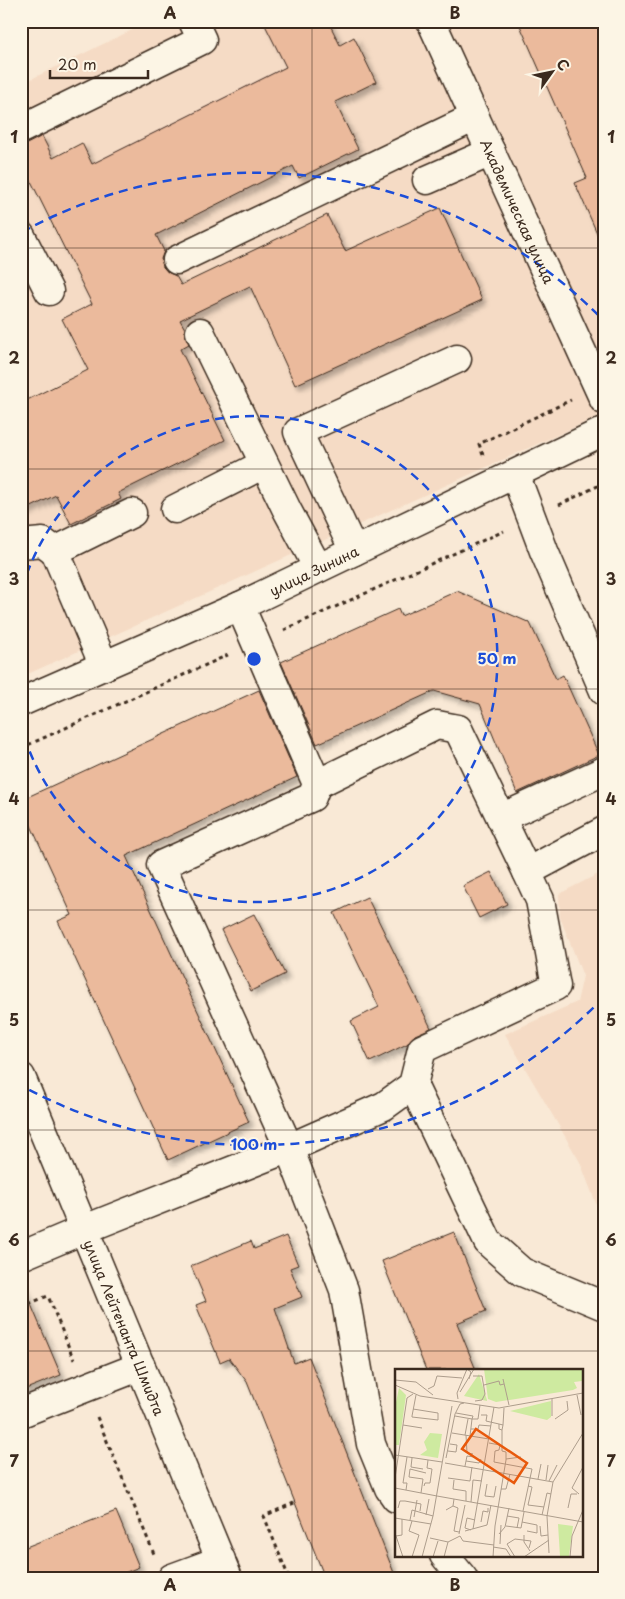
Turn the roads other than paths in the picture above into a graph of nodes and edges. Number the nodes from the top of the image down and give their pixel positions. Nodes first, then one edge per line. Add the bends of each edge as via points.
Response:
1 (193, 21) edge
2 (431, 21) edge
3 (475, 117) junction
4 (21, 130) edge
5 (492, 152) junction
6 (427, 180) dead end
7 (21, 236) edge
8 (177, 260) dead end
9 (49, 291) dead end
10 (200, 332) dead end
11 (457, 358) dead end
12 (604, 400) edge
13 (604, 432) edge
14 (264, 464) junction
15 (515, 474) junction
16 (175, 509) dead end
17 (132, 512) dead end
18 (21, 544) edge
19 (354, 551) junction
20 (55, 552) junction
21 (318, 568) junction
22 (240, 606) junction
23 (104, 666) junction
24 (604, 691) edge
25 (21, 702) edge
26 (604, 771) edge
27 (317, 784) junction
28 (501, 818) junction
29 (604, 831) edge
30 (527, 872) junction
31 (21, 1077) edge
32 (413, 1085) junction
33 (289, 1148) junction
34 (84, 1229) junction
35 (21, 1256) edge
36 (604, 1306) edge
37 (141, 1366) junction
38 (21, 1413) edge
39 (395, 1497) edge
40 (445, 1556) edge
41 (164, 1569) edge
42 (225, 1569) edge
43 (463, 1578) edge

1 - 4 street via 202,40
2 - 3 street, Академическая улица
3 - 5 street, Академическая улица
3 - 8 street
5 - 6 street
5 - 12 street, Академическая улица
7 - 9 street
10 - 14 street
11 - 19 street via 298,432
13 - 15 street, улица Зинина
14 - 16 street
14 - 21 street
15 - 19 street, улица Зинина
15 - 24 street
17 - 20 street
18 - 20 street via 43,542
19 - 21 street, улица Зинина
20 - 23 street
21 - 22 street, улица Зинина
22 - 23 street, улица Зинина
22 - 27 street
23 - 25 street, улица Зинина
26 - 28 street
27 - 28 street via 437,725 458,729
27 - 33 street via 312,797 162,865
28 - 30 street
29 - 30 street
30 - 32 street via 540,900 556,986 422,1048
31 - 34 street, улица Лейтенанта Шмидта
32 - 33 street via 384,1106
32 - 36 street via 488,1242 522,1272
33 - 34 street
33 - 39 street via 344,1290 371,1444
34 - 35 street
34 - 37 street, улица Лейтенанта Шмидта
37 - 38 street
37 - 42 street, улица Лейтенанта Шмидта
40 - 43 street
41 - 42 street

